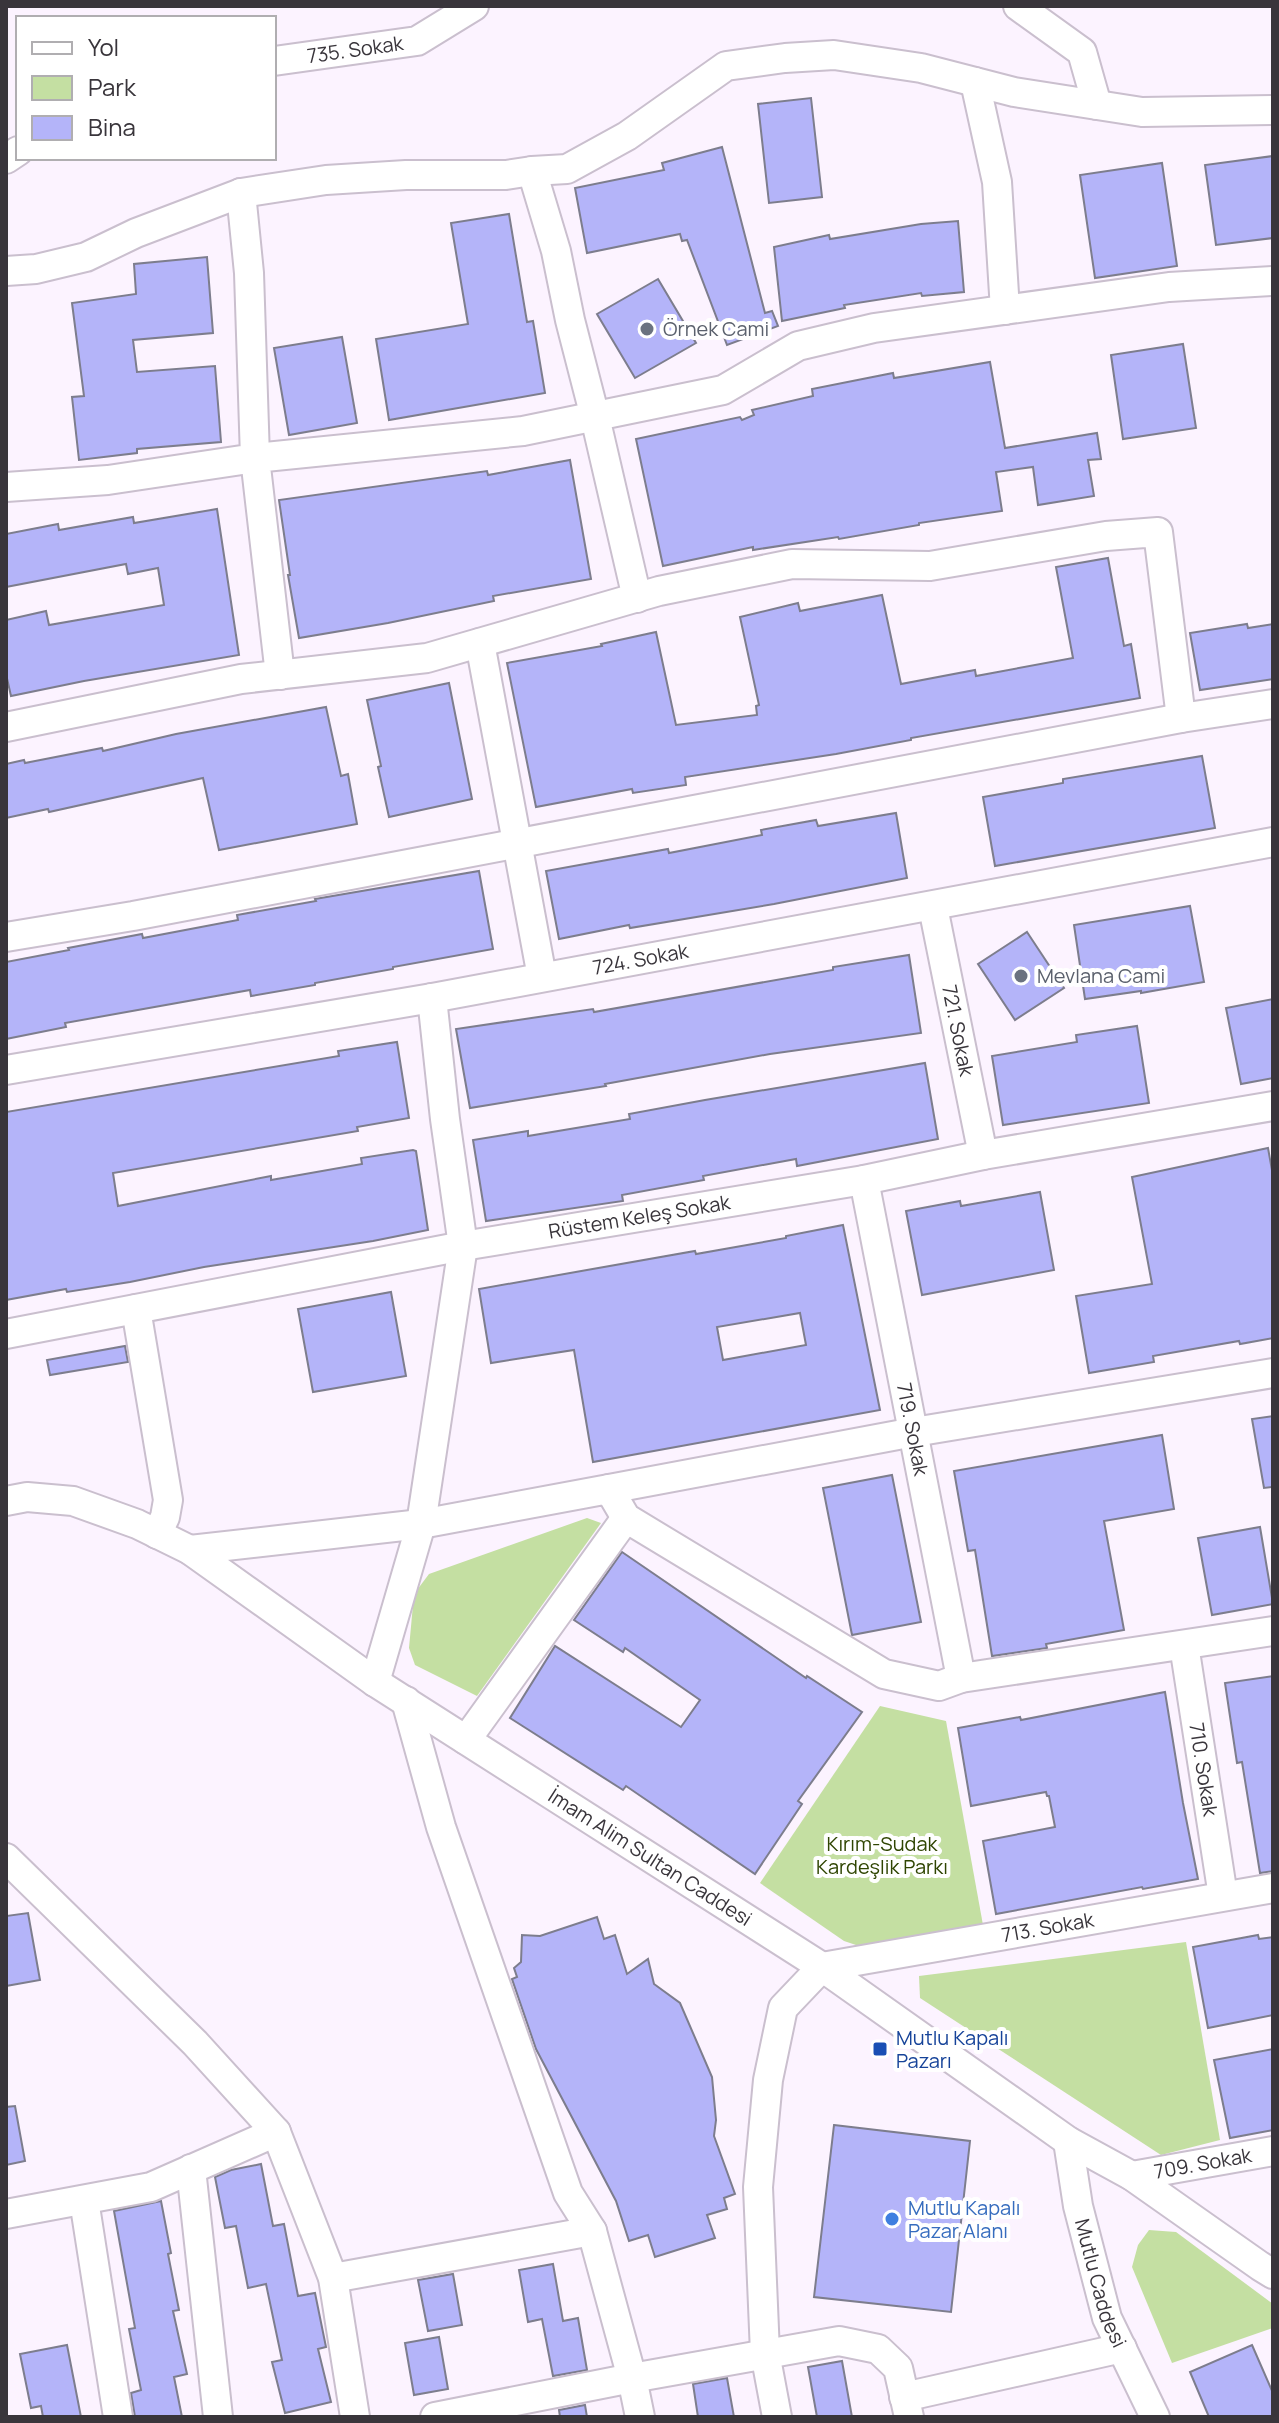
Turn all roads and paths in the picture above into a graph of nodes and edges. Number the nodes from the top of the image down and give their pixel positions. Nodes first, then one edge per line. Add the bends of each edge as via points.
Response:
1 (474, 6) edge
2 (1018, 6) edge
3 (276, 61) edge
4 (975, 82) junction
5 (1097, 105) junction
6 (1273, 110) edge
7 (532, 171) junction
8 (241, 193) junction
9 (6, 271) edge
10 (1273, 281) edge
11 (1005, 310) junction
12 (595, 417) junction
13 (255, 458) junction
14 (6, 487) edge
15 (637, 598) junction
16 (480, 643) junction
17 (280, 675) junction
18 (1273, 704) edge
19 (1181, 718) junction
20 (6, 727) edge
21 (1273, 842) edge
22 (518, 843) junction
23 (933, 907) junction
24 (6, 937) edge
25 (542, 977) junction
26 (432, 998) junction
27 (6, 1070) edge
28 (1273, 1106) edge
29 (983, 1155) junction
30 (864, 1180) junction
31 (463, 1246) junction
32 (136, 1309) junction
33 (6, 1334) edge
34 (1273, 1373) edge
35 (914, 1432) junction
36 (609, 1489) junction
37 (6, 1501) edge
38 (626, 1518) junction
39 (421, 1524) junction
40 (157, 1534) junction
41 (190, 1550) junction
42 (1273, 1631) edge
43 (1184, 1645) junction
44 (961, 1678) junction
45 (375, 1682) junction
46 (406, 1701) junction
47 (466, 1740) junction
48 (6, 1858) edge
49 (1273, 1888) edge
50 (1223, 1896) junction
51 (822, 1967) junction
52 (276, 2132) junction
53 (1068, 2141) junction
54 (1273, 2151) edge
55 (191, 2169) junction
56 (1132, 2176) junction
57 (84, 2200) junction
58 (6, 2214) edge
59 (592, 2231) junction
60 (1273, 2274) edge
61 (333, 2278) junction
62 (1122, 2348) junction
63 (765, 2353) junction
64 (632, 2378) junction
65 (906, 2407) edge
66 (118, 2417) edge
67 (218, 2417) edge
68 (355, 2417) edge
69 (435, 2417) edge
70 (640, 2417) edge
71 (777, 2417) edge
72 (1155, 2417) edge

1 - 3 street, 735. Sokak via 417,41
2 - 5 street via 1082,52
4 - 5 street
4 - 7 street via 834,55 726,66 627,136 567,169
4 - 11 street via 997,182
5 - 6 street via 1142,112
7 - 8 street via 326,180
7 - 12 street
8 - 9 street via 86,257
8 - 13 street
10 - 11 street via 1169,287
11 - 12 street via 874,328 798,346 723,390
12 - 13 street via 523,431
12 - 15 street
13 - 14 street via 108,480
13 - 17 street
15 - 16 street
15 - 19 street via 792,564 930,566 1158,532
16 - 17 street via 427,658
16 - 22 street
17 - 20 street
18 - 19 street
19 - 22 street
21 - 23 street, 724. Sokak
22 - 24 street
22 - 25 street
23 - 25 street, 724. Sokak
23 - 29 street, 721. Sokak
25 - 26 street, 724. Sokak
26 - 27 street, 724. Sokak
26 - 31 street
28 - 29 street, Rüstem Keleş Sokak
29 - 30 street, Rüstem Keleş Sokak
30 - 31 street, Rüstem Keleş Sokak
30 - 35 street, 719. Sokak
31 - 32 street, Rüstem Keleş Sokak
31 - 39 street
32 - 33 street, Rüstem Keleş Sokak
32 - 40 street via 168,1500
34 - 35 street
35 - 36 street
35 - 44 street, 719. Sokak
36 - 38 street
36 - 39 street
37 - 40 street, İmam Alim Sultan Caddesi via 73,1501
38 - 44 street via 884,1674 939,1686
38 - 47 street
39 - 41 street
39 - 45 street
40 - 41 street, İmam Alim Sultan Caddesi
41 - 45 street, İmam Alim Sultan Caddesi
42 - 43 street
43 - 44 street
43 - 50 street, 710. Sokak
45 - 46 street, İmam Alim Sultan Caddesi
46 - 47 street, İmam Alim Sultan Caddesi
46 - 59 street via 441,1827 568,2193
47 - 51 street, İmam Alim Sultan Caddesi
48 - 52 street via 195,2043
49 - 50 street, 713. Sokak
50 - 51 street, 713. Sokak
51 - 53 street, İmam Alim Sultan Caddesi
51 - 63 street via 783,2008 768,2080 758,2187
52 - 55 street
52 - 61 street
53 - 56 street, İmam Alim Sultan Caddesi
53 - 62 street, Mutlu Caddesi via 1078,2206 1107,2318
54 - 56 street, 709. Sokak
55 - 57 street via 151,2187
55 - 67 street
56 - 60 street, İmam Alim Sultan Caddesi
57 - 58 street
57 - 66 street
59 - 61 street
59 - 64 street
61 - 68 street
62 - 65 street
62 - 72 street, Mutlu Caddesi
63 - 64 street
63 - 65 street via 839,2341 878,2349 898,2368
63 - 71 street
64 - 69 street
64 - 70 street

